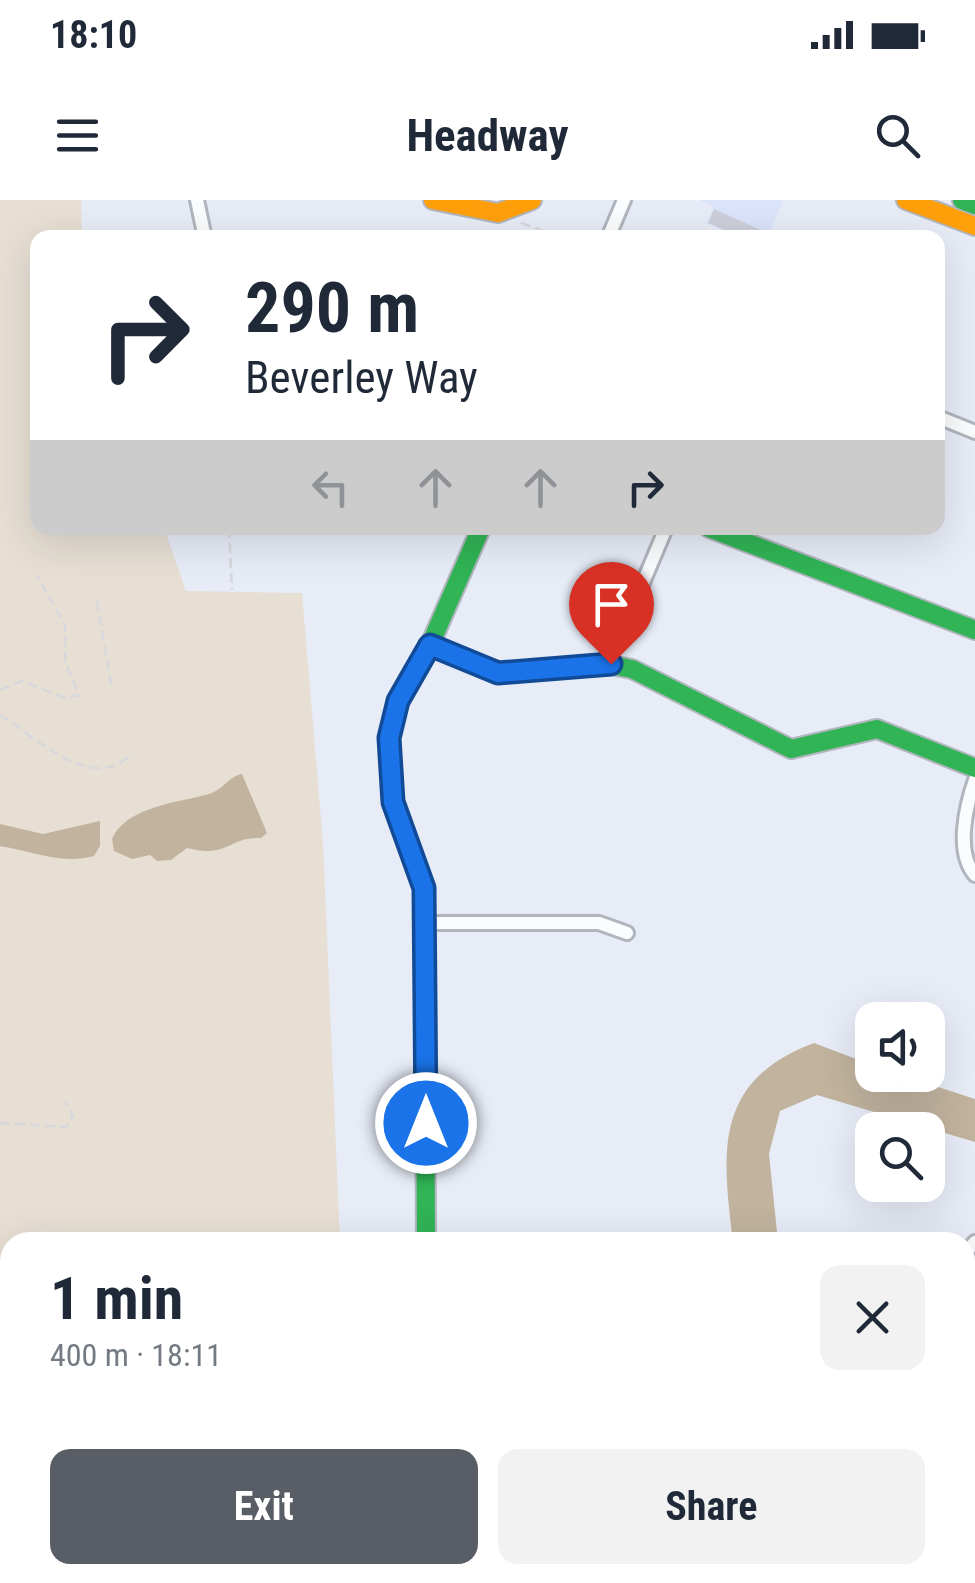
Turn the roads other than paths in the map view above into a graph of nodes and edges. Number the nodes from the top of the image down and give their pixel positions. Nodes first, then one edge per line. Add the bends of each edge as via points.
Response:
1 (197, 200) edge
2 (433, 200) edge
3 (532, 200) edge
4 (624, 200) edge
5 (906, 200) edge
6 (962, 200) edge
7 (975, 205) edge
8 (975, 226) edge
9 (203, 230) edge
10 (611, 230) edge
11 (945, 420) edge
12 (975, 432) edge
13 (478, 535) edge
14 (663, 535) edge
15 (727, 535) edge
16 (975, 630) edge
17 (618, 642) dead end
18 (430, 645) junction
19 (975, 768) edge
20 (975, 780) edge
21 (975, 875) edge
22 (426, 923) junction
23 (627, 932) dead end
24 (426, 1232) edge

1 - 9 street
2 - 3 street via 499,213 516,212
4 - 10 street
5 - 8 street
6 - 7 street
11 - 12 street
13 - 18 street
14 - 17 street
15 - 16 street
18 - 19 street via 498,673 611,664 791,748 877,729
18 - 22 street via 398,701 389,738 393,802 416,857
20 - 21 street via 965,835 968,868
22 - 23 street via 599,922
22 - 24 street

